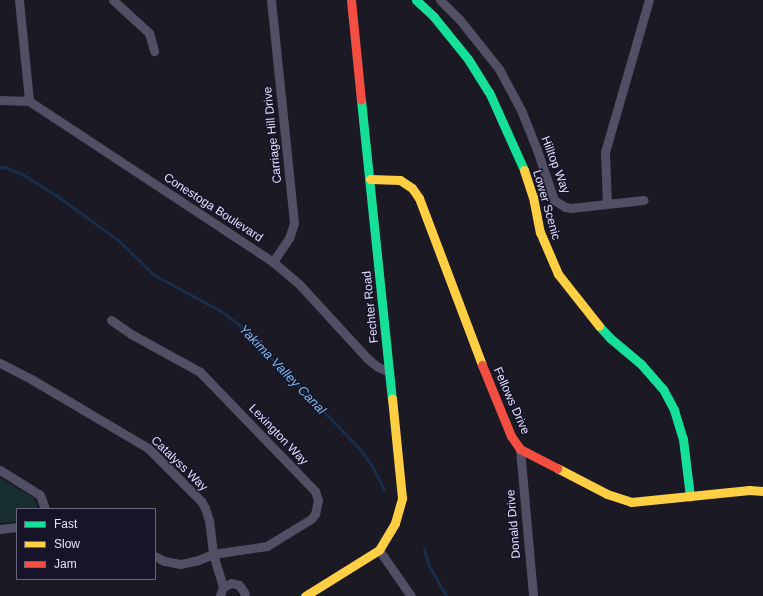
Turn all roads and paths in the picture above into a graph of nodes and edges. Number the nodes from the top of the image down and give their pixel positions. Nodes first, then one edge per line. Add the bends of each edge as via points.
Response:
1 (19, 0) edge
2 (113, 0) edge
3 (271, 0) edge
4 (351, 0) edge
5 (416, 0) edge
6 (440, 0) edge
7 (649, 0) edge
8 (154, 51) dead end
9 (0, 100) edge
10 (29, 101) junction
11 (370, 179) junction
12 (644, 200) dead end
13 (607, 204) junction
14 (273, 262) junction
15 (111, 320) dead end
16 (0, 363) edge
17 (389, 372) junction
18 (520, 449) junction
19 (0, 470) edge
20 (763, 491) edge
21 (690, 497) junction
22 (44, 508) edge
23 (16, 526) edge
24 (0, 529) edge
25 (378, 550) junction
26 (213, 554) junction
27 (156, 557) edge
28 (223, 587) junction
29 (220, 596) edge
30 (245, 596) edge
31 (305, 596) edge
32 (411, 596) edge
33 (533, 596) edge

1 - 10 street
2 - 8 street via 149,33
3 - 14 street, Carriage Hill Drive via 294,223 289,238
4 - 11 street, Fechter Road
5 - 21 street, Lower Scenic via 434,17 468,59 489,92 520,159 533,197 540,232 558,274 610,338 641,364 663,389 674,410 683,439
6 - 13 street, Hilltop Way via 460,20 499,69 521,110 554,200 572,208
7 - 13 street via 606,152
9 - 10 street
10 - 14 street, Conestoga Boulevard
11 - 17 street, Fechter Road
11 - 18 street, Fellows Drive via 400,180 412,188 419,198 492,393 511,436
12 - 13 street, Hilltop Way
14 - 17 street, Conestoga Boulevard via 299,284 368,359
15 - 26 street, Lexington Way via 200,372 315,491 318,507 310,519 267,546
16 - 26 street, Catalyss Way via 32,379 148,448 201,501 209,520
17 - 25 street, Fechter Road via 402,498 395,523
18 - 21 street, Fellows Drive via 619,499 631,502
18 - 33 street, Donald Drive
19 - 22 street via 40,495
20 - 21 street, Fellows Drive via 749,490
23 - 24 street
25 - 31 street
25 - 32 street
26 - 27 street, Lexington Way via 180,564
26 - 28 street, Catalyss Way
28 - 29 street
28 - 30 street via 231,583 239,585

